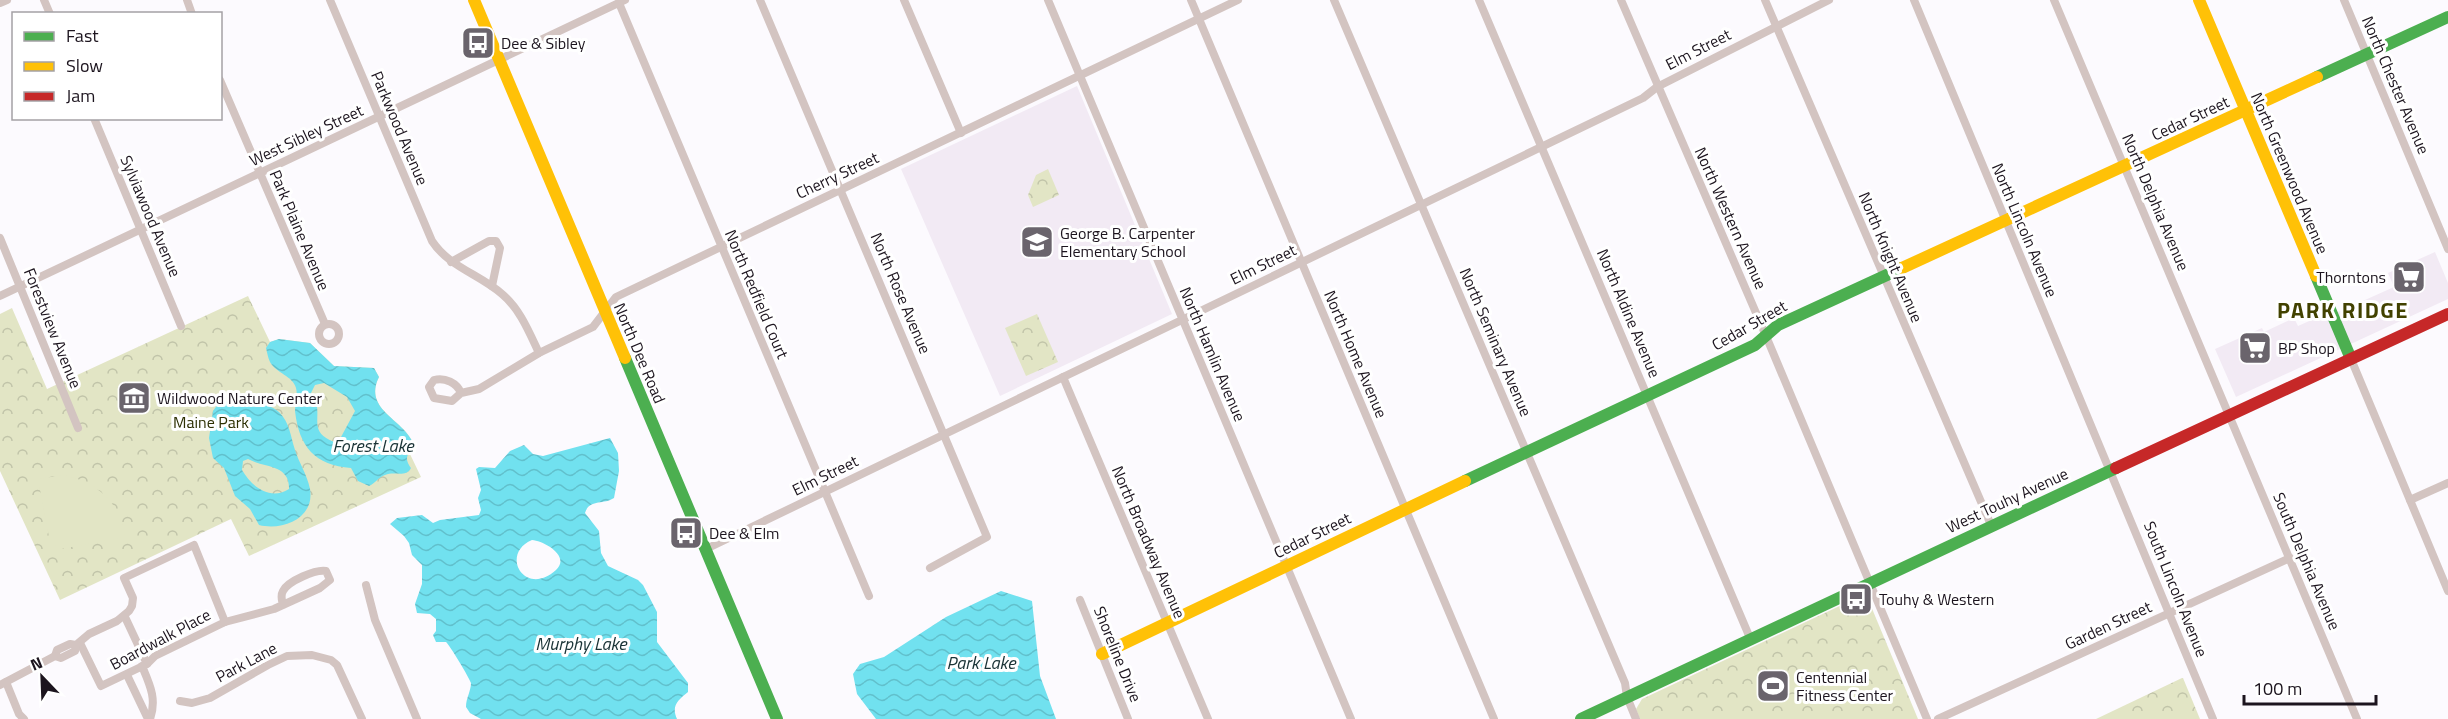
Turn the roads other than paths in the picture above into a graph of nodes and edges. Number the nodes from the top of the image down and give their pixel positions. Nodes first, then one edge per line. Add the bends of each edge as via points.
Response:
1 (7, 0) edge
2 (330, 0) edge
3 (474, 0) edge
4 (760, 0) edge
5 (904, 0) edge
6 (1048, 0) edge
7 (1191, 0) edge
8 (1238, 0) edge
9 (1334, 0) edge
10 (1479, 0) edge
11 (1621, 0) edge
12 (1765, 0) edge
13 (1829, 0) edge
14 (1914, 0) edge
15 (2054, 0) edge
16 (2199, 0) edge
17 (2344, 0) edge
18 (622, 2) edge
19 (0, 3) edge
20 (2448, 17) edge
21 (1199, 19) junction
22 (1776, 26) junction
23 (2367, 54) junction
24 (499, 60) junction
25 (1080, 76) junction
26 (222, 85) edge
27 (1657, 87) junction
28 (2245, 111) junction
29 (379, 117) junction
30 (94, 120) edge
31 (961, 133) junction
32 (1541, 147) junction
33 (2125, 166) junction
34 (259, 173) junction
35 (841, 190) junction
36 (1422, 204) junction
37 (2005, 221) junction
38 (140, 230) junction
39 (0, 238) edge
40 (721, 247) junction
41 (2448, 249) edge
42 (451, 262) junction
43 (1301, 262) junction
44 (1883, 277) junction
45 (492, 286) junction
46 (20, 287) junction
47 (0, 296) edge
48 (604, 312) junction
49 (2448, 314) edge
50 (1183, 320) junction
51 (325, 324) dead end
52 (181, 326) dead end
53 (1766, 336) junction
54 (539, 353) junction
55 (2351, 359) junction
56 (1063, 377) junction
57 (461, 393) dead end
58 (1647, 396) junction
59 (2229, 416) junction
60 (78, 428) dead end
61 (944, 435) junction
62 (1526, 451) junction
63 (2110, 470) junction
64 (2448, 483) edge
65 (824, 492) junction
66 (2410, 500) junction
67 (1406, 508) junction
68 (1991, 525) junction
69 (706, 549) junction
70 (2290, 558) junction
71 (1287, 565) junction
72 (930, 568) dead end
73 (1869, 582) junction
74 (366, 585) dead end
75 (2448, 591) edge
76 (869, 596) dead end
77 (1080, 600) dead end
78 (283, 605) junction
79 (2169, 613) junction
80 (124, 617) junction
81 (225, 622) junction
82 (1167, 622) junction
83 (1750, 638) junction
84 (78, 644) junction
85 (1102, 654) junction
86 (144, 665) junction
87 (127, 675) junction
88 (3, 684) edge
89 (1627, 697) junction
90 (180, 701) dead end
91 (24, 719) edge
92 (149, 719) edge
93 (363, 719) edge
94 (417, 719) edge
95 (777, 719) edge
96 (1128, 719) edge
97 (1208, 719) edge
98 (1352, 719) edge
99 (1494, 719) edge
100 (1581, 719) edge
101 (1636, 719) edge
102 (1927, 719) edge
103 (1938, 719) edge
104 (2213, 719) edge
105 (2357, 719) edge

1 - 19 street
2 - 29 street, Parkwood Avenue
3 - 24 street, North Dee Road
4 - 35 street, North Rose Avenue
5 - 31 street
6 - 25 street, North Hamlin Avenue
7 - 21 street, North Home Avenue
8 - 21 street, Cherry Street
9 - 36 street, North Seminary Avenue
10 - 32 street, North Aldine Avenue
11 - 27 street, North Western Avenue
12 - 22 street, North Knight Avenue
13 - 22 street, Elm Street
14 - 37 street, North Lincoln Avenue
15 - 33 street, North Delphia Avenue
16 - 28 street, North Greenwood Avenue
17 - 23 street, North Chester Avenue
18 - 24 street, West Sibley Street
18 - 40 street, North Redfield Court
20 - 23 street, Cedar Street
21 - 25 street, Cherry Street
21 - 43 street, North Home Avenue
22 - 27 street, Elm Street
22 - 44 street, North Knight Avenue
23 - 28 street, Cedar Street
23 - 41 street, North Chester Avenue
24 - 29 street, West Sibley Street
24 - 48 street, North Dee Road
25 - 31 street, Cherry Street
25 - 50 street, North Hamlin Avenue
26 - 34 street, Park Plaine Avenue
27 - 32 street, Elm Street via 1643,98
27 - 53 street, North Western Avenue
28 - 33 street, Cedar Street
28 - 55 street, North Greenwood Avenue
29 - 34 street, West Sibley Street
29 - 42 street, Parkwood Avenue via 432,241
30 - 38 street, Sylviawood Avenue
31 - 35 street, Cherry Street
32 - 36 street, Elm Street
32 - 58 street, North Aldine Avenue
33 - 37 street, Cedar Street
33 - 59 street, North Delphia Avenue
34 - 38 street, West Sibley Street
34 - 51 street, Park Plaine Avenue
35 - 40 street, Cherry Street
35 - 61 street, North Rose Avenue
36 - 43 street, Elm Street
36 - 62 street, North Seminary Avenue
37 - 44 street, Cedar Street
37 - 63 street, North Lincoln Avenue
38 - 46 street, West Sibley Street
38 - 52 street, Sylviawood Avenue
39 - 46 street, Forestview Avenue
40 - 48 street, Cherry Street via 616,297
40 - 65 street, North Redfield Court
42 - 45 street, Parkwood Avenue
42 - 45 street via 496,241 500,248
43 - 50 street, Elm Street
43 - 67 street, North Home Avenue
44 - 53 street, Cedar Street via 1778,325
44 - 68 street, North Knight Avenue
45 - 54 street, Parkwood Avenue via 513,305
46 - 47 street, West Sibley Street
46 - 60 street, Forestview Avenue
48 - 54 street, Cherry Street via 593,327
48 - 69 street, North Dee Road
49 - 55 street, West Touhy Avenue
50 - 56 street, Elm Street
50 - 71 street, North Hamlin Avenue
53 - 58 street, Cedar Street via 1755,345
53 - 73 street, North Western Avenue
54 - 57 street, Cherry Street via 485,386
55 - 59 street, West Touhy Avenue
55 - 66 street
56 - 61 street, Elm Street
56 - 82 street, North Broadway Avenue
58 - 62 street, Cedar Street
58 - 83 street, North Aldine Avenue
59 - 63 street, West Touhy Avenue
59 - 70 street, South Delphia Avenue
61 - 65 street, Elm Street
61 - 72 street, North Rose Avenue via 987,537
62 - 67 street, Cedar Street
62 - 89 street, North Seminary Avenue via 1625,683
63 - 68 street, West Touhy Avenue
63 - 79 street, South Lincoln Avenue
64 - 66 street
65 - 69 street, Elm Street
65 - 76 street, North Redfield Court
66 - 75 street
67 - 71 street, Cedar Street
67 - 99 street, North Home Avenue
68 - 73 street, West Touhy Avenue
69 - 95 street, North Dee Road
70 - 79 street, Garden Street
70 - 105 street, South Delphia Avenue
71 - 82 street, Cedar Street
71 - 98 street, North Hamlin Avenue
73 - 83 street, West Touhy Avenue
73 - 102 street, North Western Avenue
74 - 94 street via 375,620
77 - 85 street, Shoreline Drive
78 - 78 street, Boardwalk Place via 327,584 330,580 326,571 285,587 281,595
78 - 81 street, Boardwalk Place
79 - 103 street, Garden Street
79 - 104 street, South Lincoln Avenue
80 - 81 street via 132,606 124,578 194,545
80 - 84 street via 89,634
80 - 86 street
81 - 86 street, Boardwalk Place
82 - 85 street, Cedar Street
82 - 97 street, North Broadway Avenue
83 - 89 street, West Touhy Avenue
84 - 87 street, Boardwalk Place via 102,686
84 - 88 street via 75,651 61,658 55,656
85 - 96 street, Shoreline Drive
86 - 87 street, Boardwalk Place
86 - 92 street via 154,695
87 - 92 street
88 - 91 street
89 - 100 street, West Touhy Avenue
89 - 101 street, North Seminary Avenue
90 - 93 street, Park Lane via 192,703 210,698 287,656 312,656 332,660 337,665

